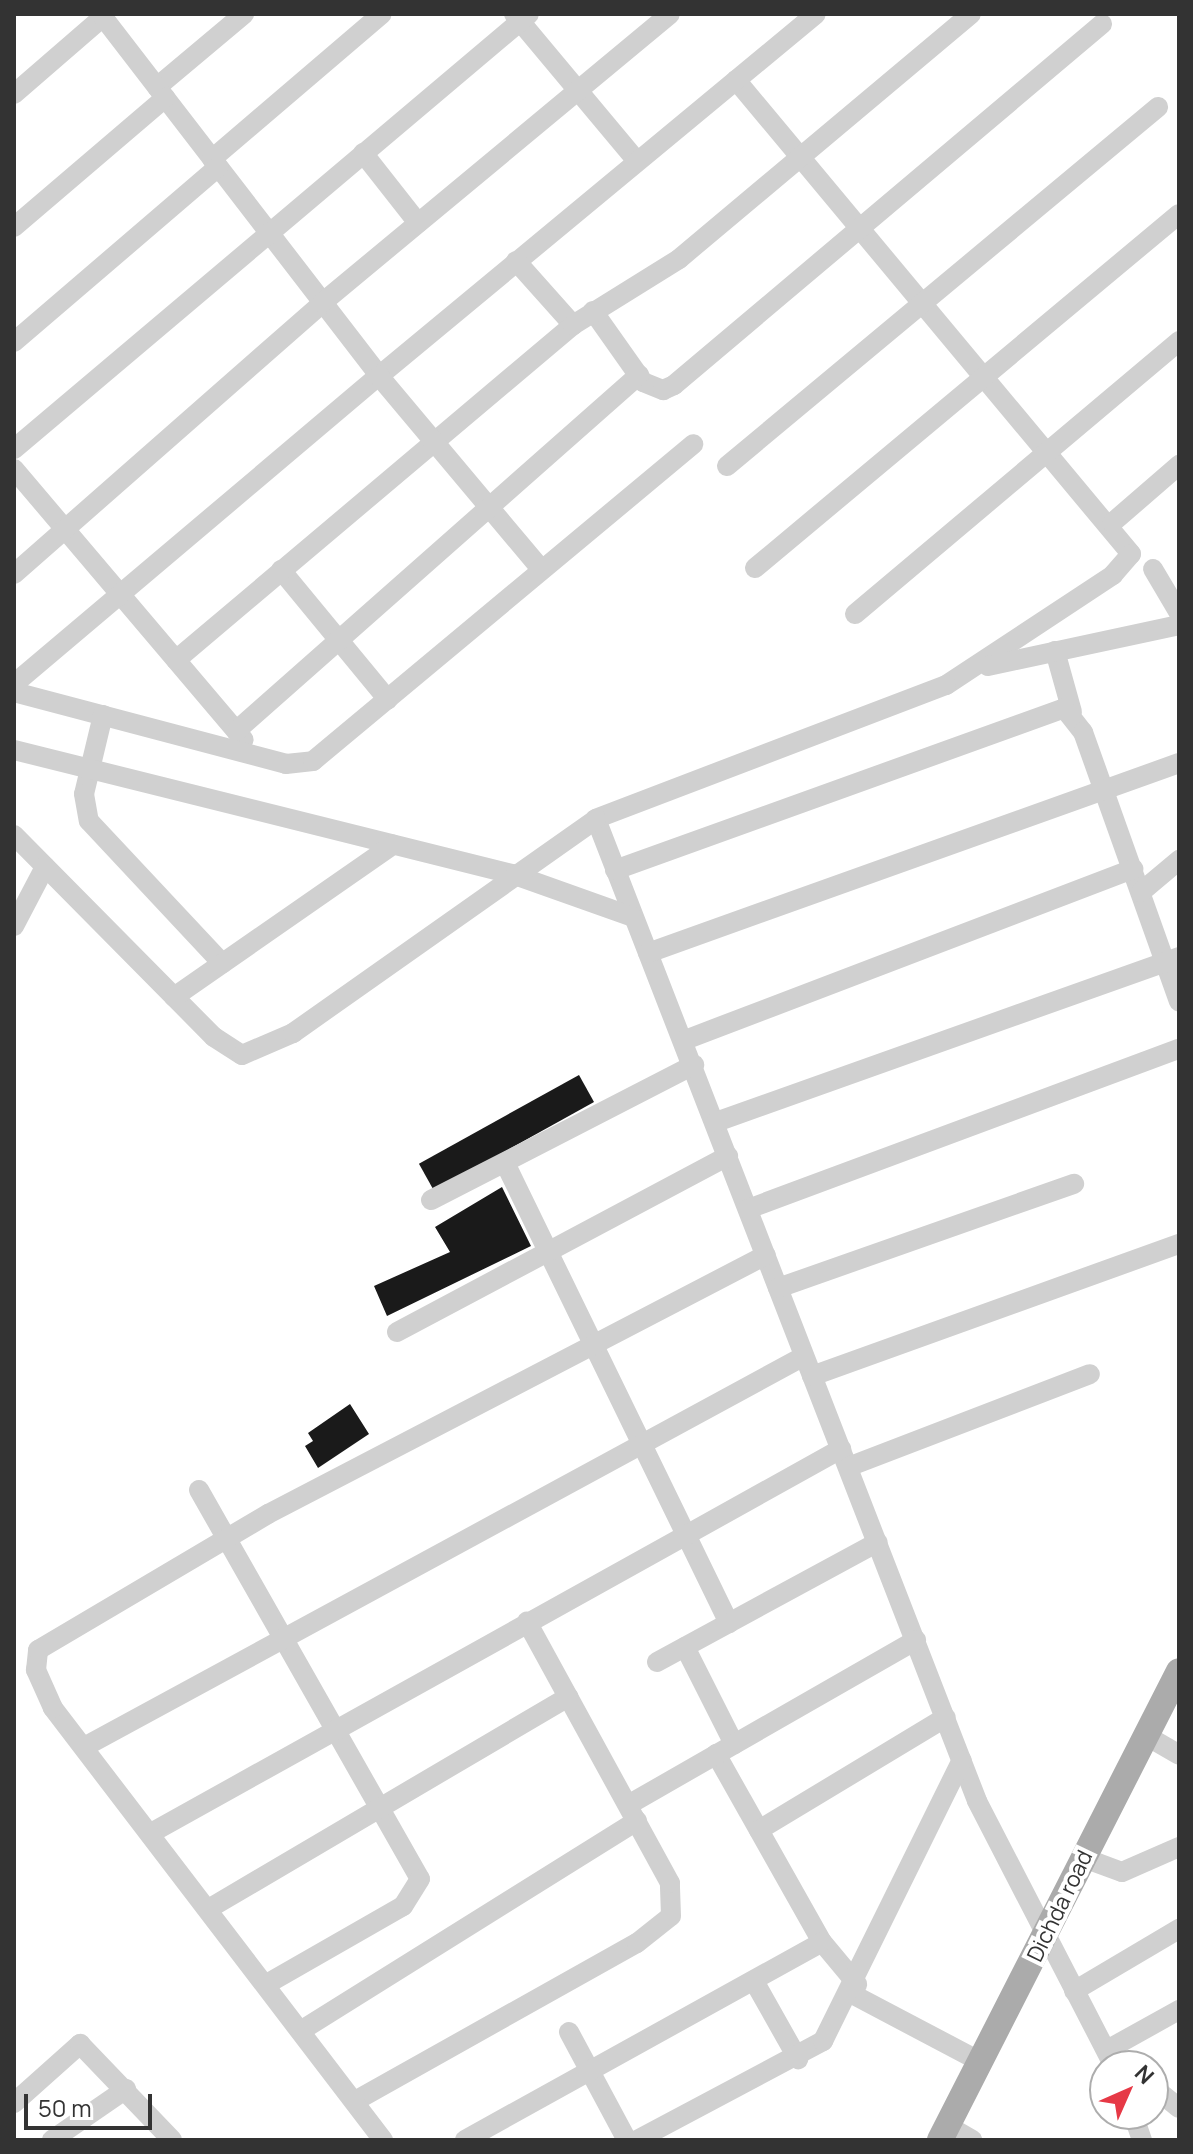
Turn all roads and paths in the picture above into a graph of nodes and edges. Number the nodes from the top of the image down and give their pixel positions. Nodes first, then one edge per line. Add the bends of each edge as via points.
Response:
1 (244, 14) edge
2 (382, 14) edge
3 (670, 14) edge
4 (816, 14) edge
5 (971, 14) edge
6 (521, 16) edge
7 (93, 19) edge
8 (1102, 24) dead end
9 (736, 80) junction
10 (578, 90) junction
11 (161, 93) junction
12 (14, 94) edge
13 (1158, 107) dead end
14 (363, 153) junction
15 (800, 156) junction
16 (637, 161) junction
17 (215, 163) junction
18 (1179, 214) edge
19 (418, 223) junction
20 (14, 227) edge
21 (861, 228) junction
22 (268, 232) junction
23 (516, 261) junction
24 (322, 303) junction
25 (924, 304) junction
26 (593, 311) junction
27 (573, 325) junction
28 (16, 337) edge
29 (1179, 341) edge
30 (639, 375) junction
31 (379, 376) junction
32 (985, 376) junction
33 (432, 441) junction
34 (693, 444) dead end
35 (14, 449) edge
36 (1048, 451) junction
37 (1179, 465) edge
38 (727, 466) dead end
39 (14, 469) edge
40 (486, 506) junction
41 (1112, 523) junction
42 (64, 530) junction
43 (755, 568) dead end
44 (541, 569) junction
45 (1153, 569) dead end
46 (281, 570) junction
47 (14, 574) edge
48 (121, 595) junction
49 (1179, 613) edge
50 (855, 614) dead end
51 (1179, 625) edge
52 (338, 639) junction
53 (1055, 651) junction
54 (176, 660) junction
55 (977, 668) junction
56 (14, 684) edge
57 (14, 692) edge
58 (388, 700) junction
59 (1072, 712) junction
60 (103, 715) junction
61 (236, 731) junction
62 (14, 750) edge
63 (260, 757) junction
64 (1179, 763) edge
65 (89, 769) junction
66 (1103, 788) junction
67 (596, 819) junction
68 (14, 835) edge
69 (393, 845) junction
70 (1179, 860) edge
71 (45, 867) junction
72 (1133, 869) junction
73 (615, 870) junction
74 (512, 874) junction
75 (1141, 892) junction
76 (633, 917) junction
77 (14, 926) edge
78 (648, 953) junction
79 (1172, 959) edge
80 (222, 963) junction
81 (174, 997) junction
82 (1179, 1001) edge
83 (685, 1040) junction
84 (1179, 1049) edge
85 (694, 1065) junction
86 (716, 1122) junction
87 (728, 1156) junction
88 (505, 1163) junction
89 (1074, 1184) dead end
90 (431, 1200) dead end
91 (748, 1209) junction
92 (1179, 1244) edge
93 (552, 1254) junction
94 (766, 1255) junction
95 (778, 1288) junction
96 (397, 1332) dead end
97 (595, 1341) junction
98 (804, 1356) junction
99 (1090, 1374) dead end
100 (812, 1376) junction
101 (642, 1438) junction
102 (845, 1458) junction
103 (199, 1490) dead end
104 (688, 1531) junction
105 (227, 1537) junction
106 (878, 1542) junction
107 (527, 1622) junction
108 (729, 1623) junction
109 (282, 1637) junction
110 (916, 1640) junction
111 (685, 1647) junction
112 (657, 1662) dead end
113 (1179, 1671) edge
114 (568, 1697) junction
115 (946, 1717) junction
116 (334, 1730) junction
117 (1145, 1735) junction
118 (84, 1747) junction
119 (725, 1749) junction
120 (1179, 1755) edge
121 (962, 1760) junction
122 (382, 1810) junction
123 (632, 1813) junction
124 (759, 1830) junction
125 (151, 1833) junction
126 (1179, 1847) edge
127 (1084, 1858) junction
128 (210, 1908) junction
129 (1179, 1929) edge
130 (822, 1942) junction
131 (1043, 1942) junction
132 (754, 1981) junction
133 (267, 1984) junction
134 (854, 1989) junction
135 (1074, 1991) junction
136 (1179, 2010) edge
137 (302, 2030) junction
138 (569, 2032) dead end
139 (1106, 2050) edge
140 (1122, 2050) edge
141 (798, 2059) junction
142 (981, 2062) junction
143 (590, 2072) junction
144 (126, 2089) junction
145 (355, 2101) junction
146 (14, 2103) edge
147 (944, 2133) edge
148 (52, 2140) edge
149 (172, 2140) edge
150 (383, 2140) edge
151 (465, 2140) edge
152 (627, 2140) edge
153 (637, 2140) edge
154 (972, 2140) edge

1 - 11 street
2 - 17 street
3 - 10 street
4 - 9 street
5 - 15 street
6 - 10 street
6 - 14 street
7 - 11 street
7 - 12 street
8 - 21 street
9 - 15 street
9 - 16 street
10 - 16 street
10 - 19 street
11 - 17 street
11 - 20 street
13 - 25 street
14 - 19 street
14 - 22 street
15 - 21 street
15 - 26 street via 679,259
16 - 23 street
17 - 22 street
17 - 28 street
18 - 32 street
19 - 24 street
21 - 25 street
21 - 30 street via 674,385 653,388
22 - 24 street
22 - 35 street
23 - 27 street
23 - 31 street
24 - 31 street
24 - 42 street
25 - 32 street
25 - 38 street
26 - 27 street
26 - 30 street
27 - 33 street
29 - 36 street
30 - 40 street
31 - 33 street
31 - 48 street
32 - 36 street
32 - 43 street
33 - 40 street
33 - 46 street
34 - 44 street
36 - 41 street
36 - 50 street
37 - 41 street
39 - 42 street
40 - 44 street
40 - 52 street
41 - 55 street via 1131,554 1126,565
42 - 47 street
42 - 48 street
44 - 58 street
45 - 49 street
46 - 52 street
46 - 54 street
48 - 54 street
48 - 56 street
51 - 53 street
52 - 58 street
52 - 61 street
53 - 55 street
53 - 59 street
54 - 61 street
55 - 67 street
57 - 60 street
58 - 63 street via 313,761
59 - 66 street
59 - 73 street via 1030,717
60 - 63 street
60 - 65 street
61 - 63 street
62 - 65 street
64 - 66 street
65 - 69 street
65 - 80 street via 84,809 96,834
66 - 72 street
66 - 78 street
67 - 73 street
67 - 74 street
68 - 71 street
69 - 74 street
69 - 80 street
70 - 75 street
71 - 77 street
71 - 81 street
72 - 75 street
72 - 83 street
73 - 76 street
74 - 76 street
74 - 81 street via 256,1054 227,1048
75 - 79 street
76 - 78 street
78 - 83 street
79 - 82 street
79 - 86 street
80 - 81 street
83 - 85 street
84 - 91 street
85 - 86 street
85 - 88 street
86 - 87 street
87 - 91 street
87 - 93 street
88 - 90 street
88 - 93 street
89 - 95 street
91 - 94 street
92 - 100 street
93 - 96 street
93 - 97 street
94 - 95 street
94 - 97 street
95 - 98 street
97 - 101 street
97 - 105 street
98 - 100 street
98 - 101 street
99 - 102 street
100 - 102 street
101 - 104 street
101 - 109 street
102 - 104 street
102 - 106 street
103 - 105 street
104 - 107 street
104 - 108 street
105 - 109 street
105 - 118 street via 38,1650 44,1693
106 - 108 street
106 - 110 street
107 - 114 street
107 - 116 street
108 - 111 street
109 - 116 street
109 - 118 street
110 - 115 street
110 - 119 street
111 - 112 street
111 - 119 street
113 - 117 main road, Dichda road
114 - 122 street
114 - 123 street
115 - 121 street
115 - 124 street
116 - 122 street
116 - 125 street
117 - 120 street
117 - 127 main road, Dichda road
118 - 125 street
119 - 123 street
119 - 124 street
121 - 131 street
121 - 134 street
122 - 128 street
122 - 133 street via 419,1889 403,1906
123 - 137 street
123 - 145 street via 674,1895 663,1924
124 - 130 street
125 - 128 street
126 - 127 street via 1122,1872
127 - 131 main road, Dichda road
128 - 133 street
129 - 135 street
130 - 132 street
130 - 134 street
131 - 135 street
131 - 142 main road, Dichda road
132 - 141 street
132 - 143 street
133 - 137 street
134 - 141 street via 823,2041
134 - 142 street
135 - 139 street
136 - 140 street
137 - 145 street
138 - 143 street
141 - 153 street
142 - 147 main road, Dichda road
143 - 151 street
143 - 152 street
144 - 146 street via 80,2044
144 - 148 street
144 - 149 street
145 - 150 street
147 - 154 street

